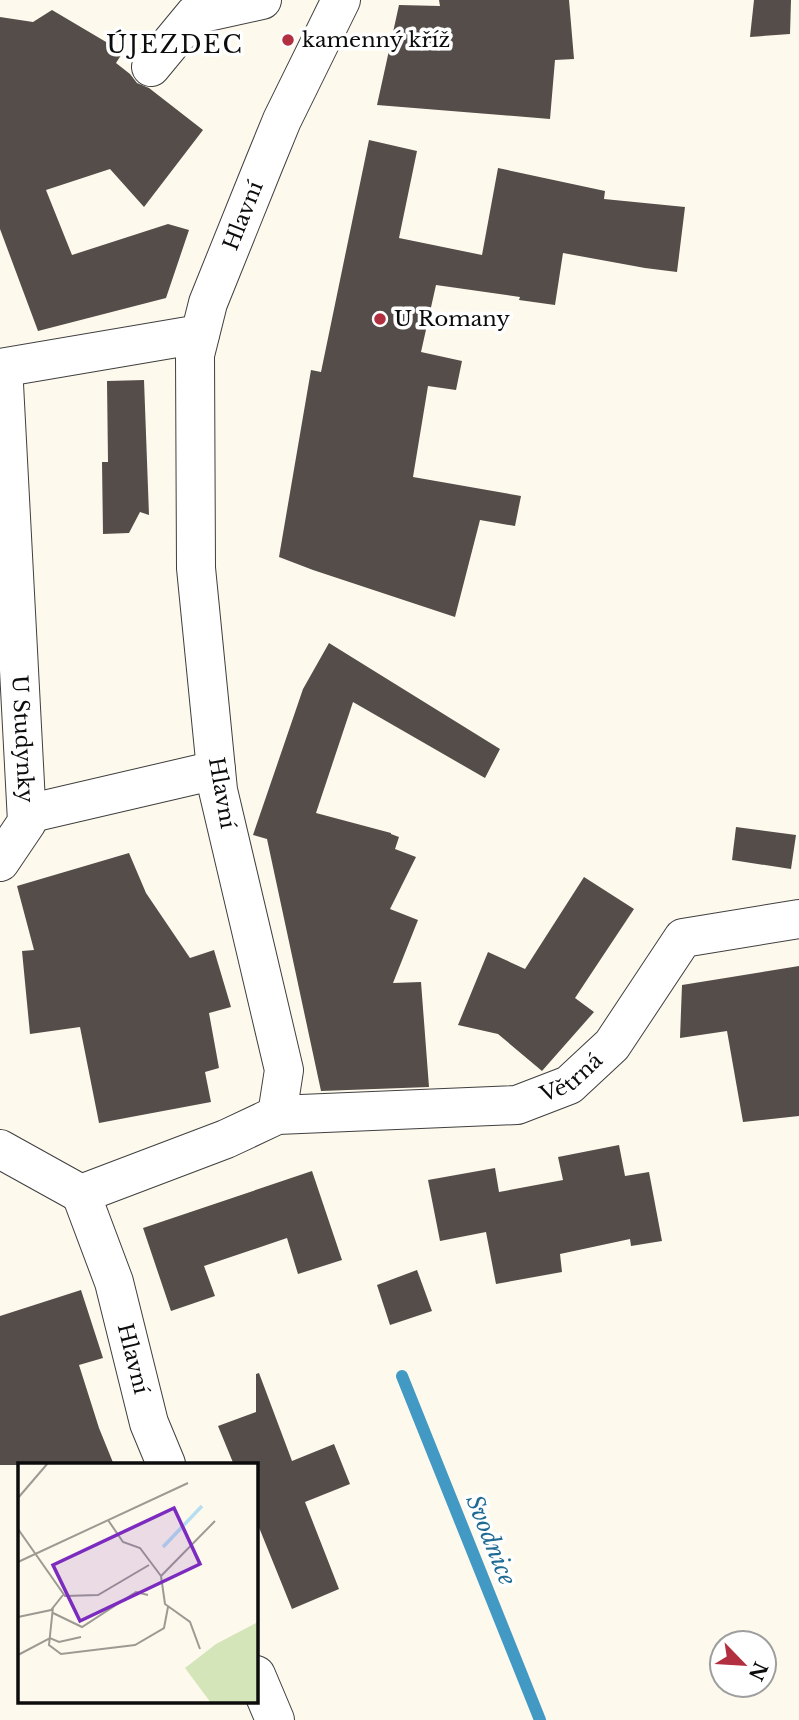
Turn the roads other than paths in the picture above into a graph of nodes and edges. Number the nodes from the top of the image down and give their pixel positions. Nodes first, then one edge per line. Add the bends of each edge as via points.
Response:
1 (262, 0) edge
2 (341, 0) edge
3 (151, 66) dead end
4 (201, 334) junction
5 (0, 369) edge
6 (216, 770) junction
7 (27, 814) junction
8 (0, 862) edge
9 (799, 919) edge
10 (277, 1115) junction
11 (0, 1149) edge
12 (81, 1194) junction
13 (165, 1463) edge
14 (257, 1677) edge
15 (275, 1720) edge

1 - 3 street via 194,15
2 - 4 street, Hlavní via 282,120 208,303
4 - 5 street, U Studynky
4 - 6 street, Hlavní via 195,355 196,568
5 - 7 street, U Studynky
6 - 7 street, U Studynky
6 - 10 street, Hlavní via 284,1070
7 - 8 street, U Studynky via 27,822
9 - 10 street, Větrná via 683,938 612,1045 569,1085 517,1105
10 - 12 street
11 - 12 street
12 - 13 street, Hlavní via 114,1282 149,1423
14 - 15 street

